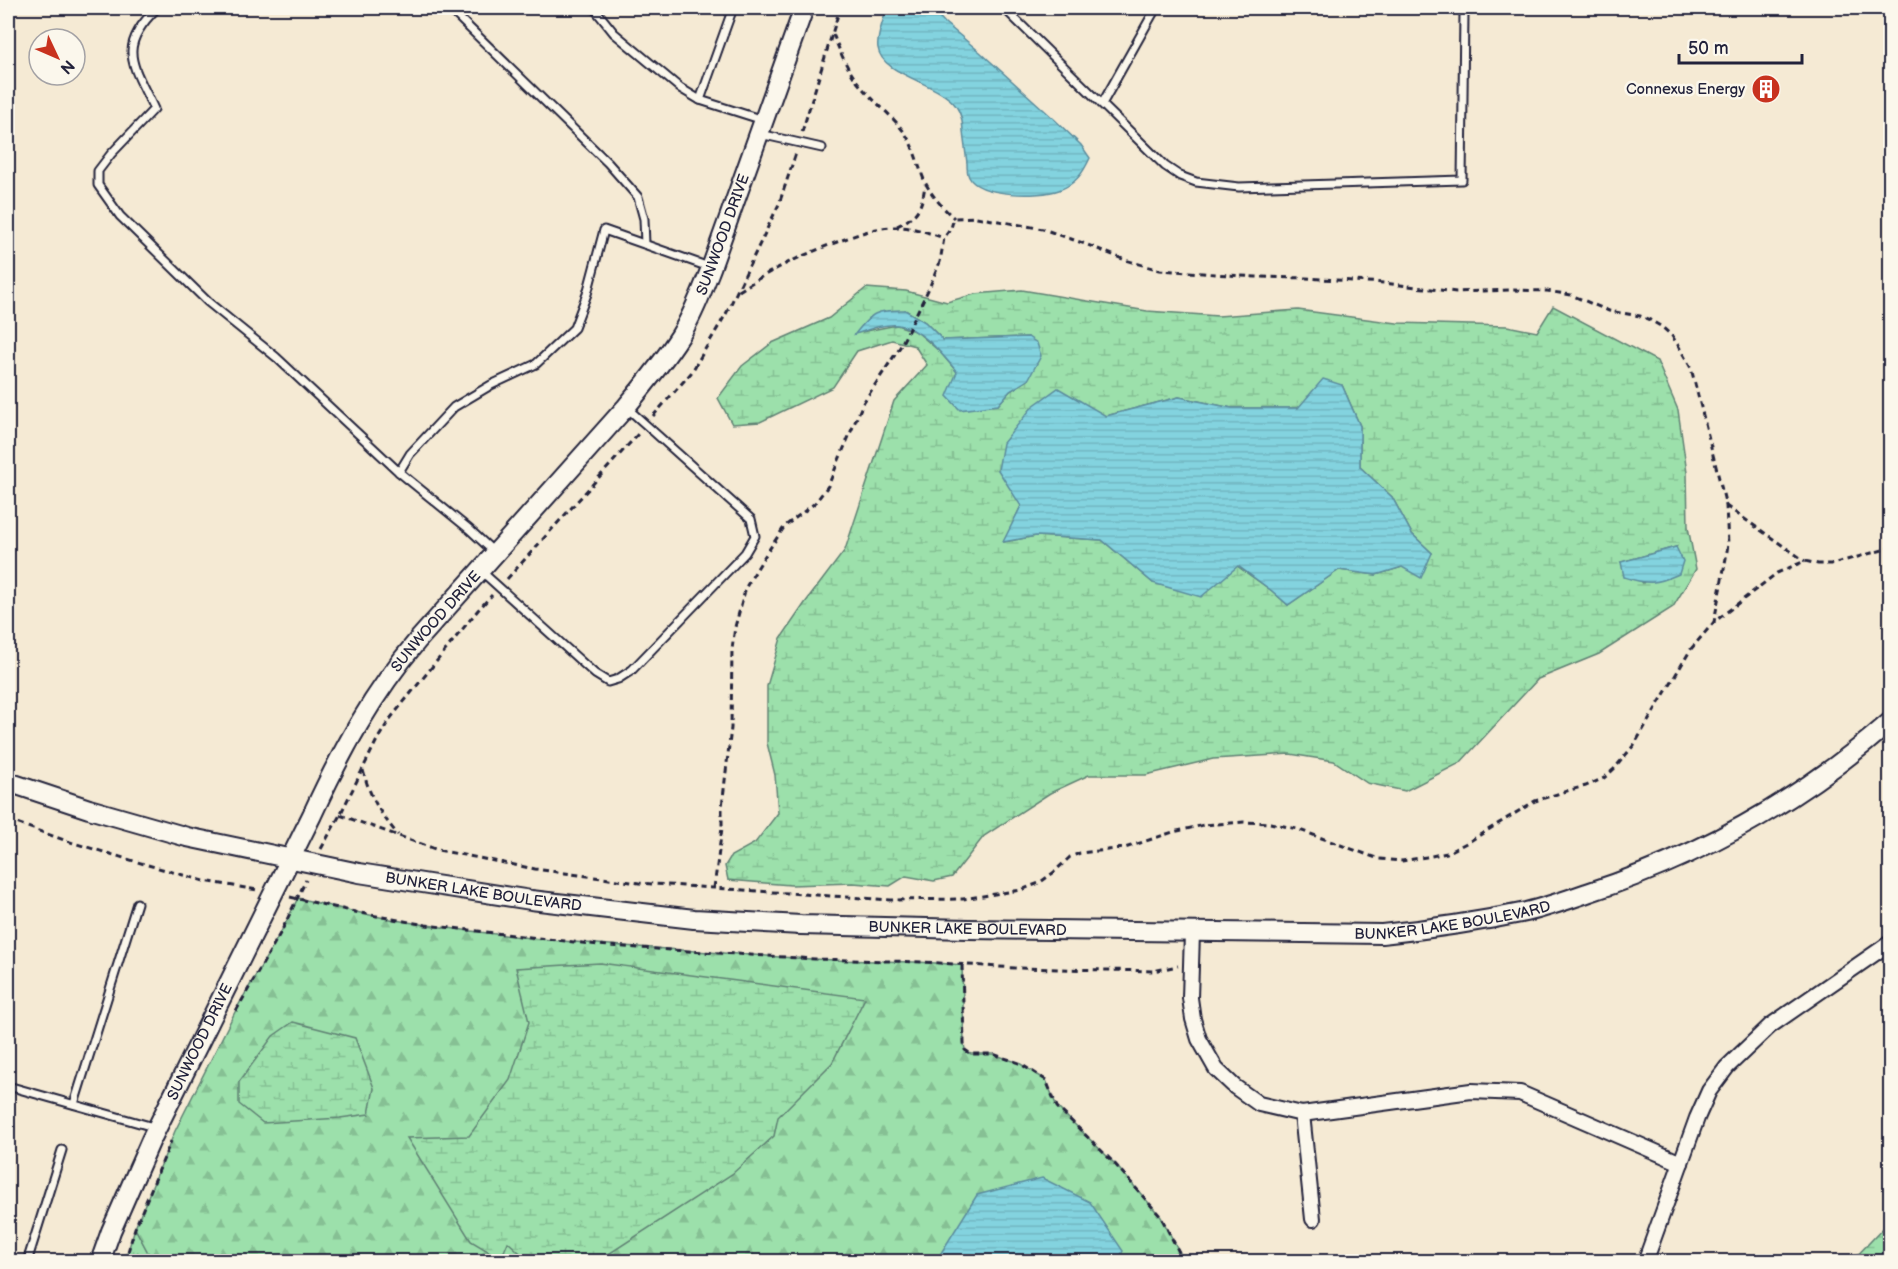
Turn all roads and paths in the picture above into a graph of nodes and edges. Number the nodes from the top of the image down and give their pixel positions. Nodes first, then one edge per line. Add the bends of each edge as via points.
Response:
1 (157, 8) edge
2 (448, 8) edge
3 (594, 8) edge
4 (733, 8) edge
5 (804, 8) edge
6 (1004, 8) edge
7 (1156, 8) edge
8 (1470, 8) edge
9 (832, 32) dead end
10 (700, 100) junction
11 (1102, 104) junction
12 (761, 127) junction
13 (822, 148) dead end
14 (926, 183) junction
15 (954, 218) junction
16 (896, 226) junction
17 (944, 238) junction
18 (645, 244) junction
19 (711, 268) junction
20 (738, 292) dead end
21 (627, 407) junction
22 (399, 472) junction
23 (1726, 506) junction
24 (1890, 548) edge
25 (496, 554) junction
26 (1805, 561) junction
27 (481, 571) junction
28 (1714, 622) junction
29 (1890, 722) edge
30 (363, 770) dead end
31 (8, 782) edge
32 (8, 820) edge
33 (328, 836) dead end
34 (399, 836) junction
35 (291, 858) junction
36 (714, 888) junction
37 (251, 889) dead end
38 (137, 903) dead end
39 (1192, 933) junction
40 (1890, 943) edge
41 (1191, 964) junction
42 (962, 965) junction
43 (233, 1017) dead end
44 (8, 1086) edge
45 (74, 1104) junction
46 (1302, 1114) junction
47 (157, 1128) junction
48 (175, 1131) dead end
49 (62, 1150) dead end
50 (1681, 1163) junction
51 (1313, 1219) dead end
52 (27, 1262) edge
53 (100, 1262) edge
54 (124, 1262) edge
55 (1184, 1262) edge
56 (1646, 1262) edge

1 - 22 lane via 130,44 133,64 154,109 98,171 98,186 120,216 208,302 276,357
2 - 18 lane via 638,197
3 - 10 lane via 614,33
4 - 10 lane
5 - 12 main road, SUNWOOD DRIVE
6 - 11 lane
7 - 11 lane
8 - 11 lane via 1464,13 1462,180 1239,188 1196,182 1165,166
9 - 14 path via 849,70 907,137
10 - 12 lane
12 - 13 lane
12 - 19 main road, SUNWOOD DRIVE
14 - 15 path
14 - 16 path via 916,214
15 - 17 path
15 - 23 path via 976,217 1043,229 1160,270 1384,283 1456,292 1547,291 1640,316 1672,336 1691,368
16 - 17 path
16 - 20 path via 867,232 798,257
17 - 36 path via 929,288 900,347 863,403 828,486 815,503 785,526 746,587 732,649 731,728
18 - 19 lane
18 - 22 lane via 604,230 574,328 536,364 454,407 410,454
19 - 21 main road, SUNWOOD DRIVE via 681,335
21 - 25 main road, SUNWOOD DRIVE
21 - 27 lane via 751,519 755,536 745,553 632,670 608,682
22 - 25 lane
23 - 26 path
23 - 28 path via 1728,544
24 - 26 path via 1832,564
25 - 27 main road, SUNWOOD DRIVE
26 - 28 path via 1777,573
27 - 35 main road, SUNWOOD DRIVE via 377,693 332,771
28 - 36 path via 1691,649 1634,745 1609,774 1586,786 1536,801 1447,853 1402,861 1379,859 1297,829 1244,822 1204,825 1125,848 1080,853 1039,883 1021,891 963,899 891,900
29 - 39 main road, BUNKER LAKE BOULEVARD via 1836,766 1760,817 1685,856 1569,899 1485,920 1382,934
30 - 34 path via 373,800
31 - 35 main road, BUNKER LAKE BOULEVARD via 135,823
32 - 37 path via 154,867
33 - 34 path via 340,815
34 - 36 path via 438,850 535,869
35 - 39 main road, BUNKER LAKE BOULEVARD via 418,883 694,919
35 - 47 main road, SUNWOOD DRIVE
38 - 45 lane
39 - 41 street
40 - 50 street via 1770,1026 1727,1067 1709,1091
41 - 42 path via 1153,971
41 - 46 street via 1193,1019 1216,1069 1259,1104
42 - 43 path via 685,951 529,938 384,918 298,898
42 - 55 path via 965,1050 1019,1063 1046,1080 1057,1107 1161,1217
44 - 45 lane
45 - 47 lane
46 - 50 street via 1471,1091 1520,1093
46 - 51 street
47 - 53 main road, SUNWOOD DRIVE
48 - 54 path
49 - 52 lane
50 - 56 street

